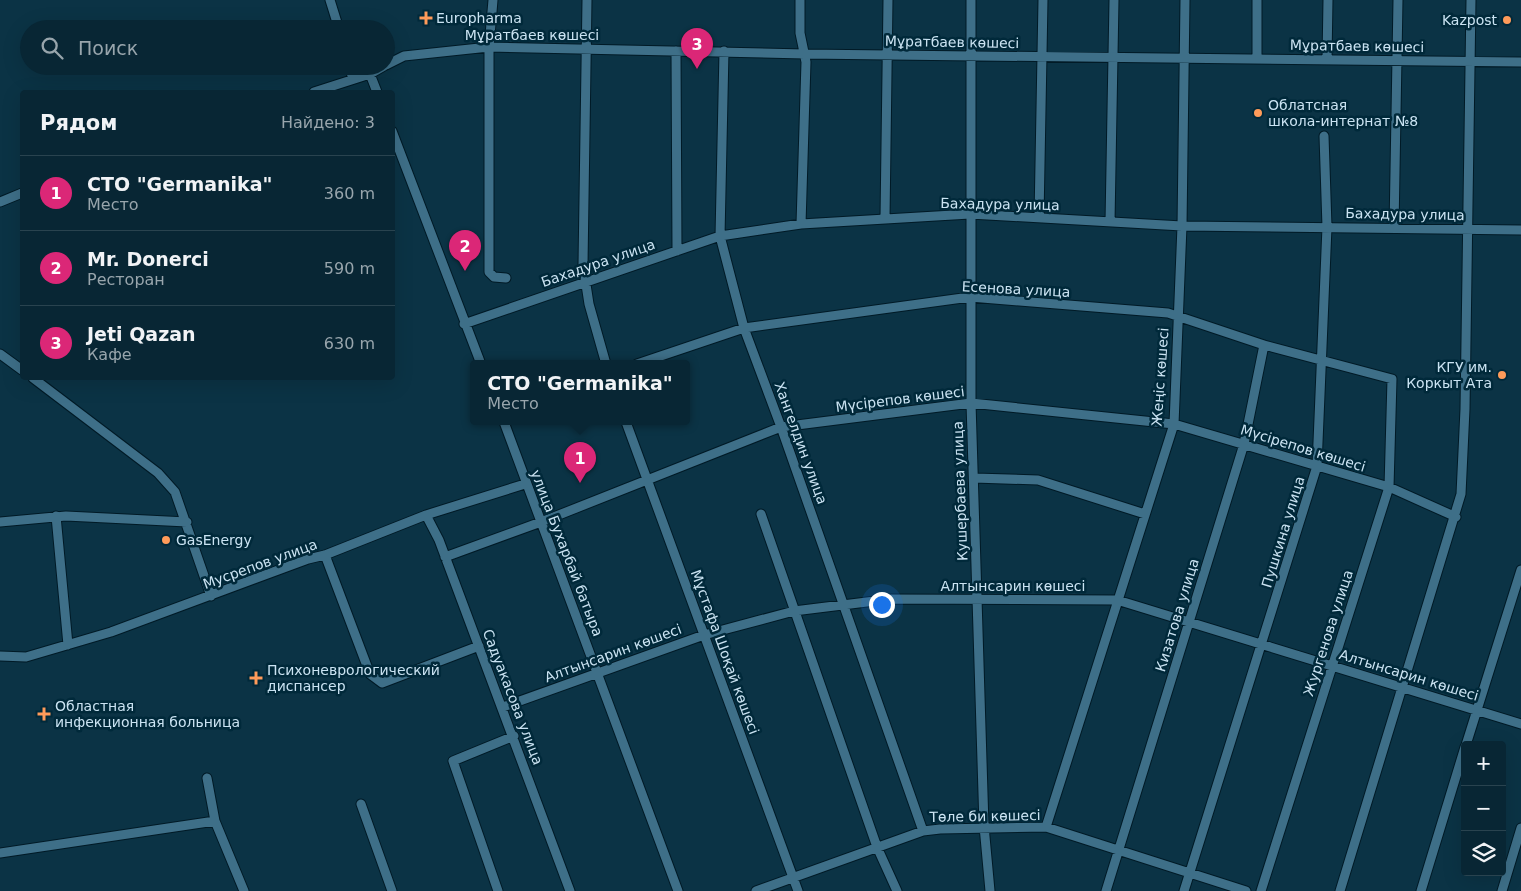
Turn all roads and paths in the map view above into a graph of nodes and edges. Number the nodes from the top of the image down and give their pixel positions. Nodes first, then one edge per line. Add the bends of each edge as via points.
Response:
1 (330, 0) edge
2 (493, 0) edge
3 (587, 0) edge
4 (800, 0) edge
5 (888, 0) edge
6 (971, 0) edge
7 (1043, 0) edge
8 (1114, 0) edge
9 (1185, 0) edge
10 (1257, 0) edge
11 (1328, 0) edge
12 (1398, 0) edge
13 (1471, 0) edge
14 (336, 20) edge
15 (489, 47) junction
16 (586, 48) junction
17 (676, 51) junction
18 (724, 51) junction
19 (805, 54) junction
20 (887, 54) junction
21 (970, 56) junction
22 (1042, 57) junction
23 (1114, 57) junction
24 (1184, 58) junction
25 (1257, 58) junction
26 (1327, 59) junction
27 (1396, 60) junction
28 (395, 61) edge
29 (1470, 61) junction
30 (1521, 62) edge
31 (352, 75) edge
32 (367, 75) edge
33 (370, 75) edge
34 (353, 79) junction
35 (320, 90) edge
36 (377, 90) edge
37 (1324, 136) dead end
38 (395, 139) edge
39 (20, 194) edge
40 (0, 202) edge
41 (970, 214) junction
42 (885, 218) junction
43 (1039, 218) junction
44 (1110, 222) junction
45 (801, 224) junction
46 (1182, 226) junction
47 (1327, 227) junction
48 (1394, 228) junction
49 (1468, 229) junction
50 (1521, 230) edge
51 (720, 236) junction
52 (677, 251) junction
53 (506, 278) dead end
54 (585, 284) junction
55 (970, 297) junction
56 (1178, 317) junction
57 (464, 324) junction
58 (744, 328) junction
59 (1264, 345) junction
60 (0, 354) edge
61 (479, 360) edge
62 (605, 360) edge
63 (649, 360) edge
64 (1322, 360) junction
65 (20, 369) edge
66 (1392, 379) joint
67 (36, 380) edge
68 (971, 404) junction
69 (1174, 424) junction
70 (505, 425) edge
71 (627, 425) edge
72 (782, 427) junction
73 (1244, 444) junction
74 (1317, 466) junction
75 (974, 478) junction
76 (646, 480) junction
77 (525, 484) junction
78 (1390, 487) junction
79 (426, 514) junction
80 (761, 514) dead end
81 (1144, 514) junction
82 (56, 516) junction
83 (1456, 517) junction
84 (0, 522) edge
85 (187, 522) junction
86 (541, 522) junction
87 (325, 555) junction
88 (445, 557) junction
89 (1521, 570) edge
90 (211, 596) junction
91 (978, 600) junction
92 (1117, 600) junction
93 (843, 605) junction
94 (794, 611) junction
95 (1189, 622) junction
96 (704, 635) junction
97 (68, 645) junction
98 (1262, 645) junction
99 (479, 646) junction
100 (0, 656) edge
101 (1332, 666) junction
102 (597, 673) junction
103 (1402, 688) junction
104 (503, 707) junction
105 (1476, 710) junction
106 (1521, 724) edge
107 (514, 736) junction
108 (1467, 741) edge
109 (1461, 759) edge
110 (206, 778) dead end
111 (361, 804) dead end
112 (214, 821) junction
113 (984, 827) junction
114 (1046, 827) junction
115 (1521, 828) edge
116 (923, 831) junction
117 (877, 848) junction
118 (1118, 851) junction
119 (0, 853) edge
120 (1190, 873) junction
121 (794, 878) junction
122 (389, 890) edge
123 (244, 891) edge
124 (498, 891) edge
125 (570, 891) edge
126 (678, 891) edge
127 (756, 891) edge
128 (798, 891) edge
129 (897, 891) edge
130 (990, 891) edge
131 (1106, 891) edge
132 (1184, 891) edge
133 (1246, 891) edge
134 (1261, 891) edge
135 (1340, 891) edge
136 (1421, 891) edge
137 (1502, 891) edge

1 - 14 street
2 - 15 street
3 - 16 street
4 - 19 street via 800,33
5 - 20 street
6 - 21 street, Кушербаева улица
7 - 22 street
8 - 23 street
9 - 24 street, Жеңіс көшесі
10 - 25 street
11 - 26 street
12 - 27 street
13 - 29 street
15 - 16 street, Мұратбаев көшесі
15 - 28 street, Мұратбаев көшесі via 404,56
15 - 53 street via 488,272 494,277
16 - 17 street, Мұратбаев көшесі
16 - 54 street
17 - 18 street, Мұратбаев көшесі
17 - 52 street
18 - 19 street, Мұратбаев көшесі
18 - 51 street, Хангелдин улица
19 - 20 street, Мұратбаев көшесі
19 - 45 street
20 - 21 street, Мұратбаев көшесі
20 - 42 street
21 - 22 street, Мұратбаев көшесі
21 - 41 street, Кушербаева улица
22 - 23 street, Мұратбаев көшесі
22 - 43 street
23 - 24 street, Мұратбаев көшесі
23 - 44 street
24 - 25 street, Мұратбаев көшесі
24 - 46 street, Жеңіс көшесі
25 - 26 street, Мұратбаев көшесі
26 - 27 street, Мұратбаев көшесі
27 - 29 street, Мұратбаев көшесі
27 - 48 street
29 - 30 street, Мұратбаев көшесі
29 - 49 street
31 - 34 street
32 - 34 street, Мұратбаев көшесі
33 - 36 street
34 - 35 street, Мұратбаев көшесі
37 - 47 street, Пушкина улица
38 - 57 street
39 - 40 street
41 - 42 street, Бахадура улица
41 - 43 street, Бахадура улица
41 - 55 street, Кушербаева улица
42 - 45 street, Бахадура улица
43 - 44 street, Бахадура улица
44 - 46 street, Бахадура улица
45 - 51 street, Бахадура улица
46 - 47 street, Бахадура улица
46 - 56 street, Жеңіс көшесі
47 - 48 street, Бахадура улица
47 - 64 street, Пушкина улица
48 - 49 street, Бахадура улица
49 - 50 street, Бахадура улица
49 - 83 street via 1461,494
51 - 52 street, Бахадура улица
51 - 58 street, Хангелдин улица
52 - 54 street, Бахадура улица
54 - 57 street, Бахадура улица
54 - 62 street
55 - 56 street, Есенова улица via 1168,313
55 - 58 street, Есенова улица
55 - 68 street, Кушербаева улица
56 - 59 street, Есенова улица
56 - 69 street, Жеңіс көшесі
57 - 61 street
58 - 63 street, Есенова улица
58 - 72 street, Хангелдин улица
59 - 64 street, Есенова улица
59 - 73 street, Кизатова улица
60 - 65 street
64 - 66 street, Есенова улица
64 - 74 street, Пушкина улица
66 - 78 street, Жургенова улица
67 - 85 street via 158,472 175,492
68 - 69 street, Мүсірепов көшесі
68 - 72 street, Мүсірепов көшесі
68 - 75 street, Кушербаева улица
69 - 73 street, Мүсірепов көшесі
69 - 81 street, Жеңіс көшесі
70 - 77 street, улица Бухарбай батыра
71 - 76 street, Мұстафа Шоқай көшесі
72 - 76 street, Мүсірепов көшесі
72 - 93 street, Хангелдин улица
73 - 74 street, Мүсірепов көшесі
73 - 95 street, Кизатова улица
74 - 78 street, Мүсірепов көшесі
74 - 98 street, Пушкина улица
75 - 81 street via 1038,480
75 - 91 street, Кушербаева улица
76 - 86 street, Мүсірепов көшесі
76 - 96 street, Мұстафа Шоқай көшесі
77 - 79 street, Мусрепов улица
77 - 86 street, улица Бухарбай батыра
78 - 83 street, Мүсірепов көшесі
78 - 101 street, Жургенова улица
79 - 87 street, Мусрепов улица
79 - 88 street, Садуакасова улица
80 - 94 street
81 - 92 street, Жеңіс көшесі
82 - 84 street
82 - 85 street
82 - 97 street
83 - 103 street
85 - 90 street
86 - 88 street, Мүсірепов көшесі
86 - 102 street, улица Бухарбай батыра
87 - 90 street, Мусрепов улица
87 - 99 street via 370,674 382,683
88 - 99 street, Садуакасова улица
89 - 105 street
90 - 97 street, Мусрепов улица
91 - 92 street, Алтынсарин көшесі
91 - 93 street, Алтынсарин көшесі via 891,599
91 - 113 street, Кушербаева улица
92 - 95 street, Алтынсарин көшесі
92 - 114 street, Жеңіс көшесі
93 - 94 street, Алтынсарин көшесі
93 - 116 street, Хангелдин улица
94 - 96 street, Алтынсарин көшесі
94 - 117 street
95 - 98 street, Алтынсарин көшесі
95 - 118 street, Кизатова улица
96 - 102 street, Алтынсарин көшесі
96 - 121 street, Мұстафа Шоқай көшесі
97 - 100 street, Мусрепов улица via 26,657
98 - 101 street, Алтынсарин көшесі
98 - 120 street, Пушкина улица
99 - 104 street, Садуакасова улица
101 - 103 street, Алтынсарин көшесі
101 - 134 street, Жургенова улица
102 - 104 street, Алтынсарин көшесі
102 - 126 street, улица Бухарбай батыра
103 - 105 street, Алтынсарин көшесі
103 - 135 street
104 - 107 street, Садуакасова улица
105 - 106 street, Алтынсарин көшесі
105 - 108 street
107 - 124 street via 454,761
107 - 125 street, Садуакасова улица
109 - 136 street
110 - 112 street
111 - 122 street
112 - 119 street
112 - 123 street
113 - 114 street, Төле би көшесі
113 - 116 street, Төле би көшесі
113 - 130 street, Кушербаева улица
114 - 118 street, Төле би көшесі
115 - 137 street
116 - 117 street, Төле би көшесі
117 - 121 street, Төле би көшесі
117 - 129 street
118 - 120 street, Төле би көшесі
118 - 131 street, Кизатова улица
120 - 132 street, Пушкина улица
120 - 133 street, Төле би көшесі
121 - 127 street, Төле би көшесі
121 - 128 street, Мұстафа Шоқай көшесі

